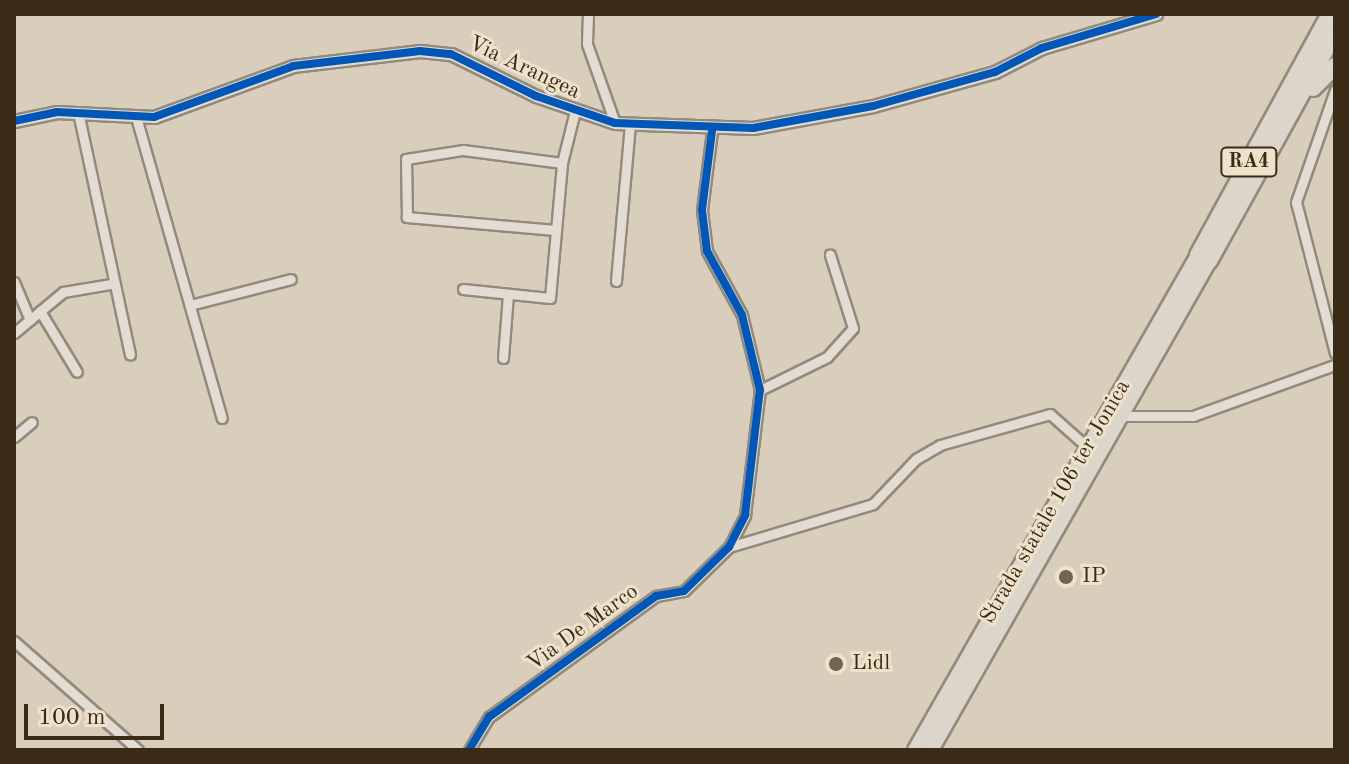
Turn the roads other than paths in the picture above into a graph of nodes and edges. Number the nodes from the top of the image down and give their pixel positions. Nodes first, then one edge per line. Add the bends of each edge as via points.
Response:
1 (588, 14) edge
2 (1156, 14) edge
3 (1327, 14) edge
4 (1327, 35) edge
5 (1335, 66) edge
6 (1335, 90) edge
7 (1301, 101) junction
8 (575, 111) junction
9 (78, 112) junction
10 (136, 117) junction
11 (14, 121) edge
12 (615, 123) junction
13 (630, 125) junction
14 (712, 131) junction
15 (562, 163) junction
16 (555, 230) junction
17 (830, 255) dead end
18 (1204, 258) junction
19 (291, 279) dead end
20 (616, 281) dead end
21 (14, 282) edge
22 (111, 284) junction
23 (463, 289) dead end
24 (508, 294) junction
25 (190, 305) junction
26 (40, 311) junction
27 (30, 320) junction
28 (14, 333) edge
29 (1335, 353) edge
30 (130, 354) dead end
31 (503, 358) dead end
32 (1335, 365) edge
33 (77, 372) dead end
34 (760, 390) junction
35 (1122, 416) junction
36 (222, 418) dead end
37 (32, 422) dead end
38 (14, 437) edge
39 (1087, 447) junction
40 (729, 547) junction
41 (14, 641) edge
42 (138, 750) edge
43 (469, 750) edge
44 (915, 750) edge
45 (931, 750) edge

1 - 12 street via 587,44
2 - 14 street, Via Arangea via 873,106
3 - 4 highway
4 - 7 highway, RA4
4 - 18 highway, RA4
5 - 7 highway
6 - 29 street via 1296,202
7 - 18 highway, RA4
8 - 10 street, Via Arangea via 459,57 420,51 293,66
8 - 12 street, Via Arangea
8 - 15 street
9 - 10 street, Via Arangea
9 - 11 street, Via Arangea
9 - 22 street
10 - 25 street
12 - 13 street, Via Arangea
13 - 14 street, Via Arangea
13 - 20 street
14 - 34 street via 702,210 707,251 742,315
15 - 16 street
15 - 16 street via 463,150 406,159 407,217
16 - 24 street via 550,298
17 - 34 street via 853,328 827,357
18 - 35 main road, Strada statale 106 ter Jonica
18 - 39 main road, Strada statale 106 ter Jonica
19 - 25 street
21 - 27 street
22 - 26 street via 63,292
22 - 30 street
23 - 24 street
24 - 31 street
25 - 36 street
26 - 27 street
26 - 33 street
27 - 28 street
32 - 35 street via 1193,416
34 - 40 street via 751,494
35 - 45 main road, Strada statale 106 ter Jonica
37 - 38 street
39 - 40 street via 1050,414 940,445 916,459 873,504
39 - 44 main road, Strada statale 106 ter Jonica
40 - 43 street, Via De Marco via 684,591 656,596 489,717
41 - 42 street

